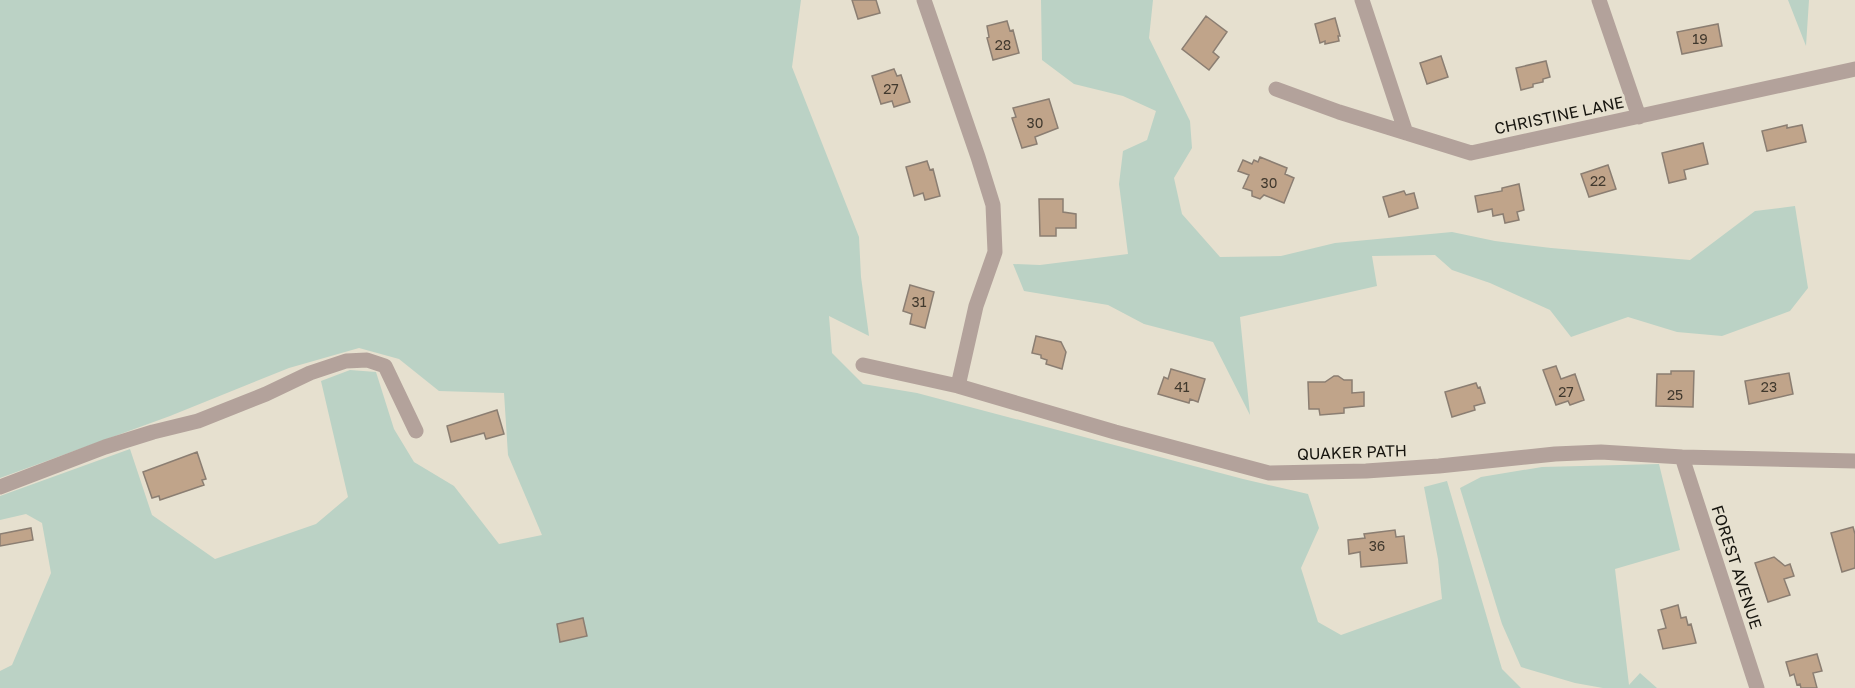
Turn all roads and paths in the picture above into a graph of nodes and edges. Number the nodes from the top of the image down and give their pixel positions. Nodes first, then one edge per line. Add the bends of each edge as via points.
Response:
1 (924, 0) edge
2 (1362, 0) edge
3 (1599, 0) edge
4 (1855, 69) edge
5 (1276, 89) dead end
6 (1639, 117) junction
7 (1406, 133) junction
8 (863, 365) dead end
9 (958, 386) junction
10 (416, 431) dead end
11 (1682, 458) junction
12 (1855, 461) edge
13 (0, 487) edge
14 (1757, 688) edge

1 - 9 street via 993,205 995,252 976,306
2 - 7 street
3 - 6 street
4 - 6 street, CHRISTINE LANE
5 - 7 street, CHRISTINE LANE
6 - 7 street, CHRISTINE LANE via 1471,153
8 - 9 street, QUAKER PATH
9 - 11 street, QUAKER PATH via 1269,473 1366,471 1601,452
10 - 13 street via 386,366 368,360 346,361 310,372 198,421 105,447
11 - 12 street, QUAKER PATH
11 - 14 street, FOREST AVENUE

